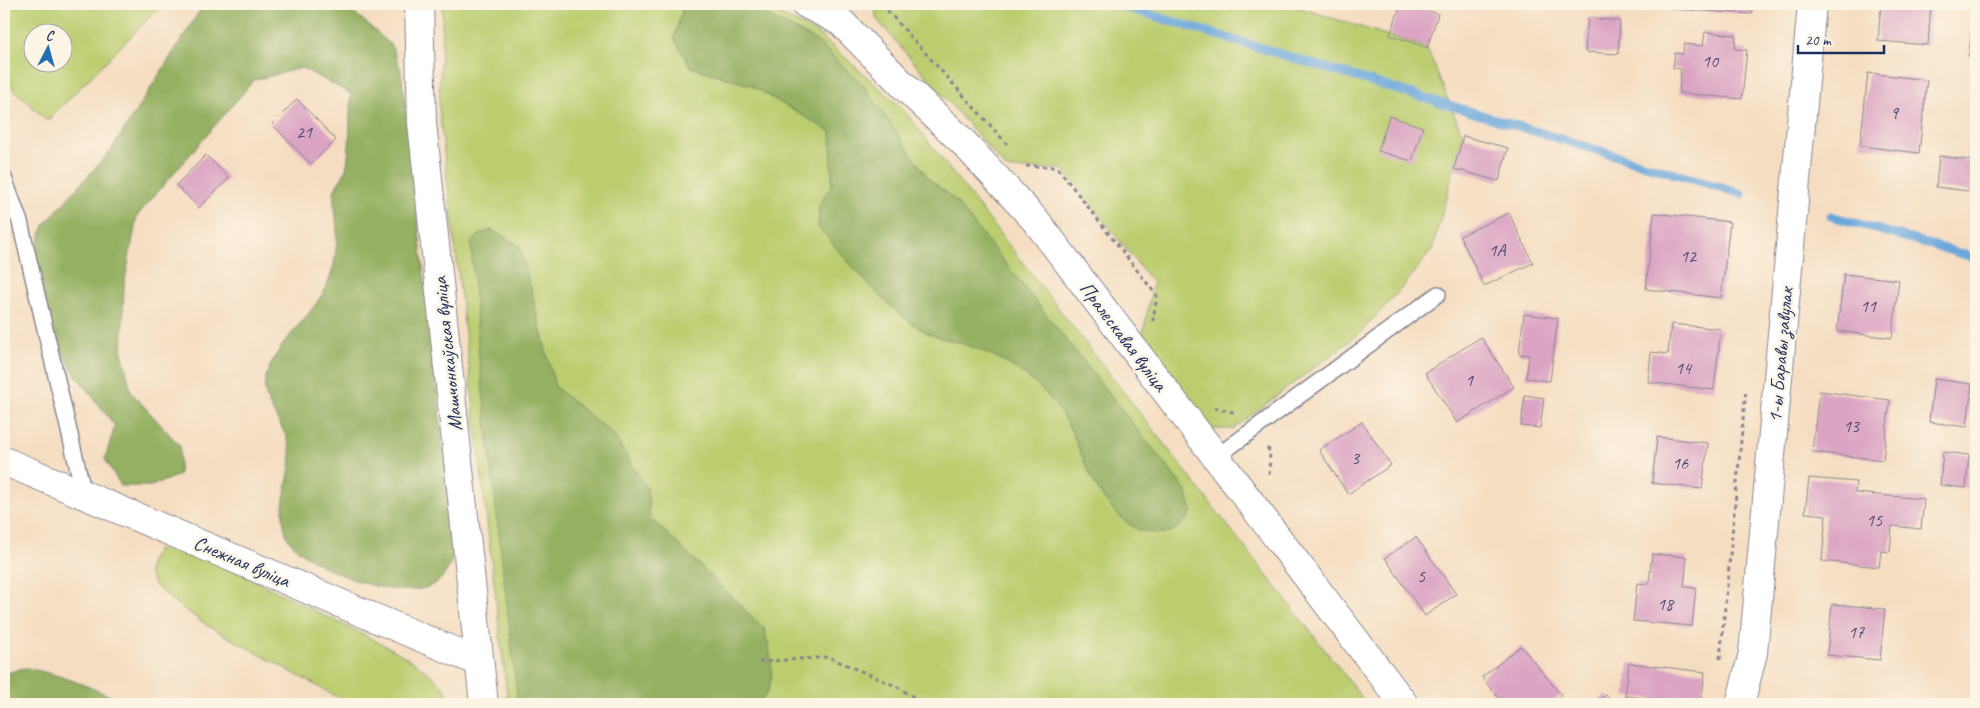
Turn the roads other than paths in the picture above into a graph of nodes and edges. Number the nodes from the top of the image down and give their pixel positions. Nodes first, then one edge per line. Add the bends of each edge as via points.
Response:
1 (419, 4) edge
2 (806, 4) edge
3 (1812, 4) edge
4 (844, 12) edge
5 (4, 178) edge
6 (1438, 294) dead end
7 (1216, 457) junction
8 (4, 461) edge
9 (84, 495) junction
10 (479, 662) junction
11 (484, 704) edge
12 (1404, 704) edge
13 (1740, 704) edge

1 - 10 street, Машчонкаўская вуліца via 422,123
2 - 4 street, Пралескавая вуліца
3 - 13 street, 1-ы Баравы завулак via 1753,653
4 - 7 street, Пралескавая вуліца via 1037,222
5 - 9 lane via 20,222
6 - 7 lane
7 - 12 street, Пралескавая вуліца
8 - 9 street, Снежная вуліца
9 - 10 street, Снежная вуліца
10 - 11 street, Машчонкаўская вуліца

